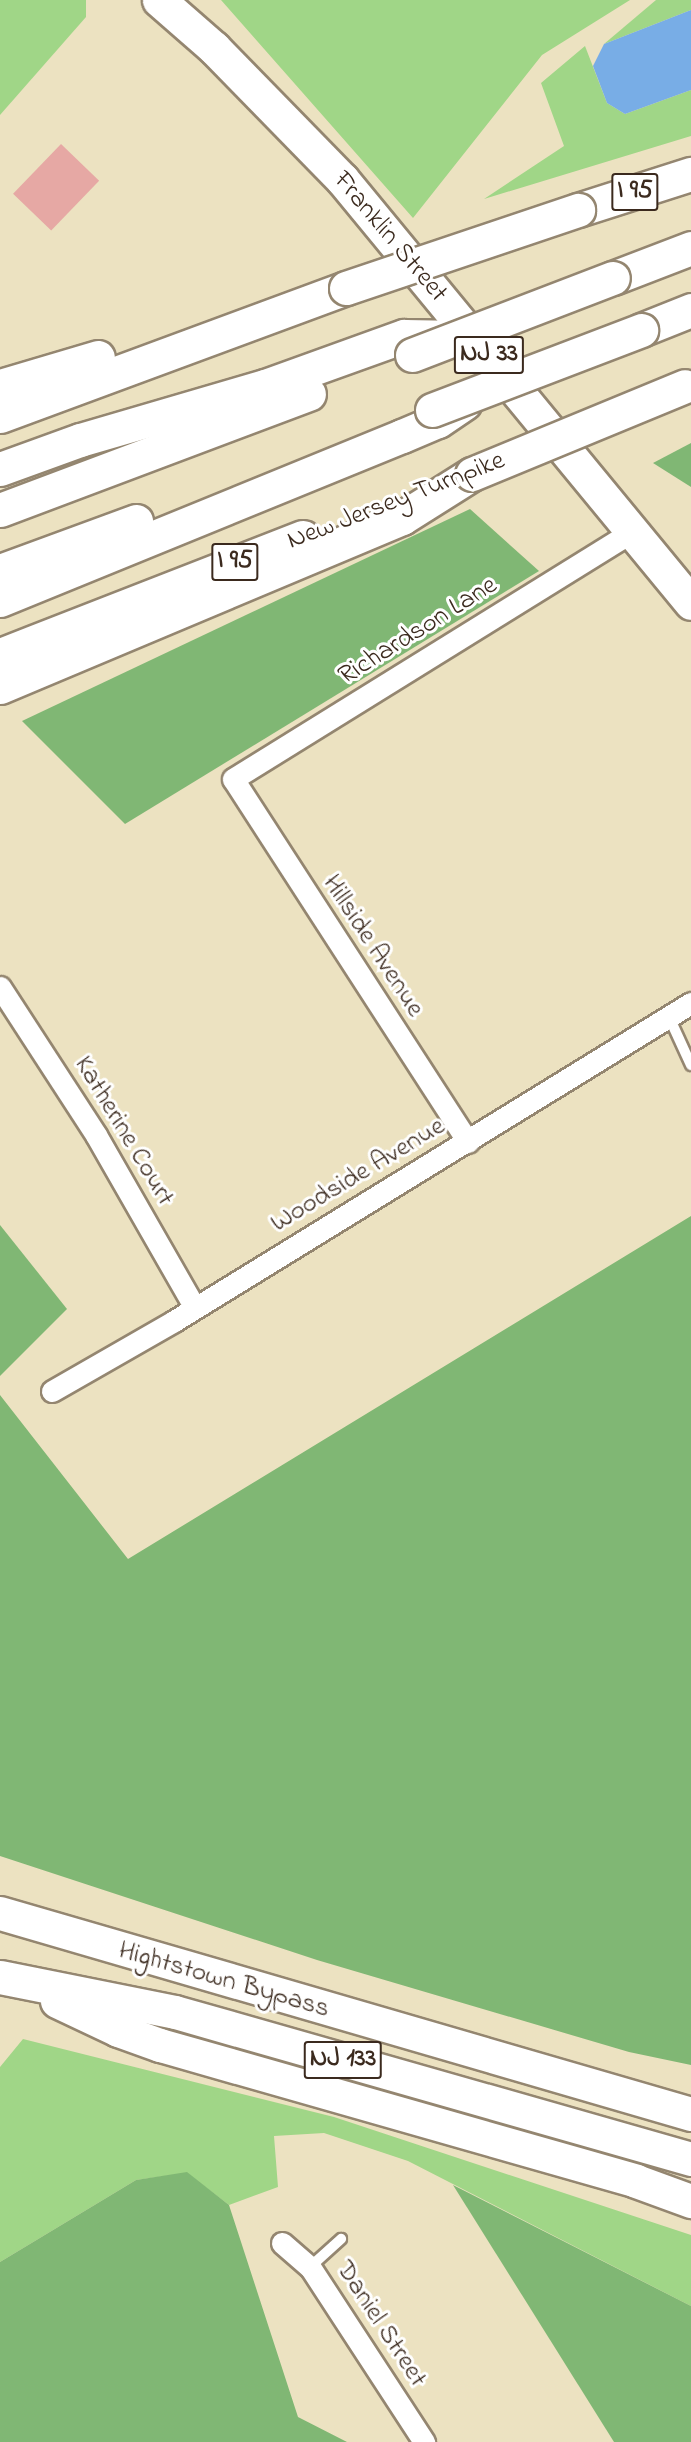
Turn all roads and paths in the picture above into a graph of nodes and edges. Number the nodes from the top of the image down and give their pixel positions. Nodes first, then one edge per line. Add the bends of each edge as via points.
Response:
1 (159, 0) edge
2 (691, 174) edge
3 (691, 248) edge
4 (691, 310) edge
5 (284, 312) junction
6 (408, 346) junction
7 (688, 385) edge
8 (0, 386) edge
9 (0, 416) edge
10 (435, 416) junction
11 (0, 470) edge
12 (472, 474) junction
13 (0, 510) edge
14 (633, 531) junction
15 (0, 571) edge
16 (0, 600) edge
17 (691, 603) edge
18 (0, 655) edge
19 (0, 687) edge
20 (233, 779) joint
21 (0, 987) edge
22 (691, 1003) edge
23 (669, 1017) junction
24 (691, 1065) edge
25 (468, 1142) junction
26 (195, 1308) junction
27 (52, 1391) dead end
28 (0, 1913) edge
29 (10, 1980) edge
30 (648, 2100) junction
31 (691, 2109) edge
32 (691, 2114) edge
33 (682, 2157) edge
34 (691, 2201) edge
35 (341, 2239) dead end
36 (282, 2244) dead end
37 (310, 2267) junction
38 (423, 2442) edge

1 - 14 main road, Franklin Street / NJ 33 via 214,48 342,179
2 - 5 main road, I 95, bridge
3 - 6 main road, bridge via 461,337
4 - 10 main road, bridge
5 - 8 main road via 153,339
5 - 9 main road, I 95
6 - 11 main road via 80,440
6 - 13 main road
7 - 12 main road, New Jersey Turnpike / I 95, bridge
10 - 15 main road
10 - 16 main road
12 - 18 main road, New Jersey Turnpike / I 95
12 - 19 main road via 402,518
14 - 17 main road, Franklin Street / NJ 33
14 - 20 street, Richardson Lane
20 - 25 street, Hillside Avenue
21 - 26 street, Katherine Court via 96,1135
22 - 23 street, Woodside Avenue
23 - 24 lane
23 - 25 street, Woodside Avenue
25 - 26 street, Woodside Avenue
26 - 27 street, Woodside Avenue
28 - 30 main road, Hightstown Bypass / NJ 133 via 252,1989
29 - 33 main road, Hightstown Bypass / NJ 133 via 175,2012
29 - 34 main road via 118,2031 160,2045 636,2181
30 - 31 main road
30 - 32 main road, Hightstown Bypass / NJ 133
35 - 37 lane
36 - 37 street, Daniel Street
37 - 38 street, Daniel Street

